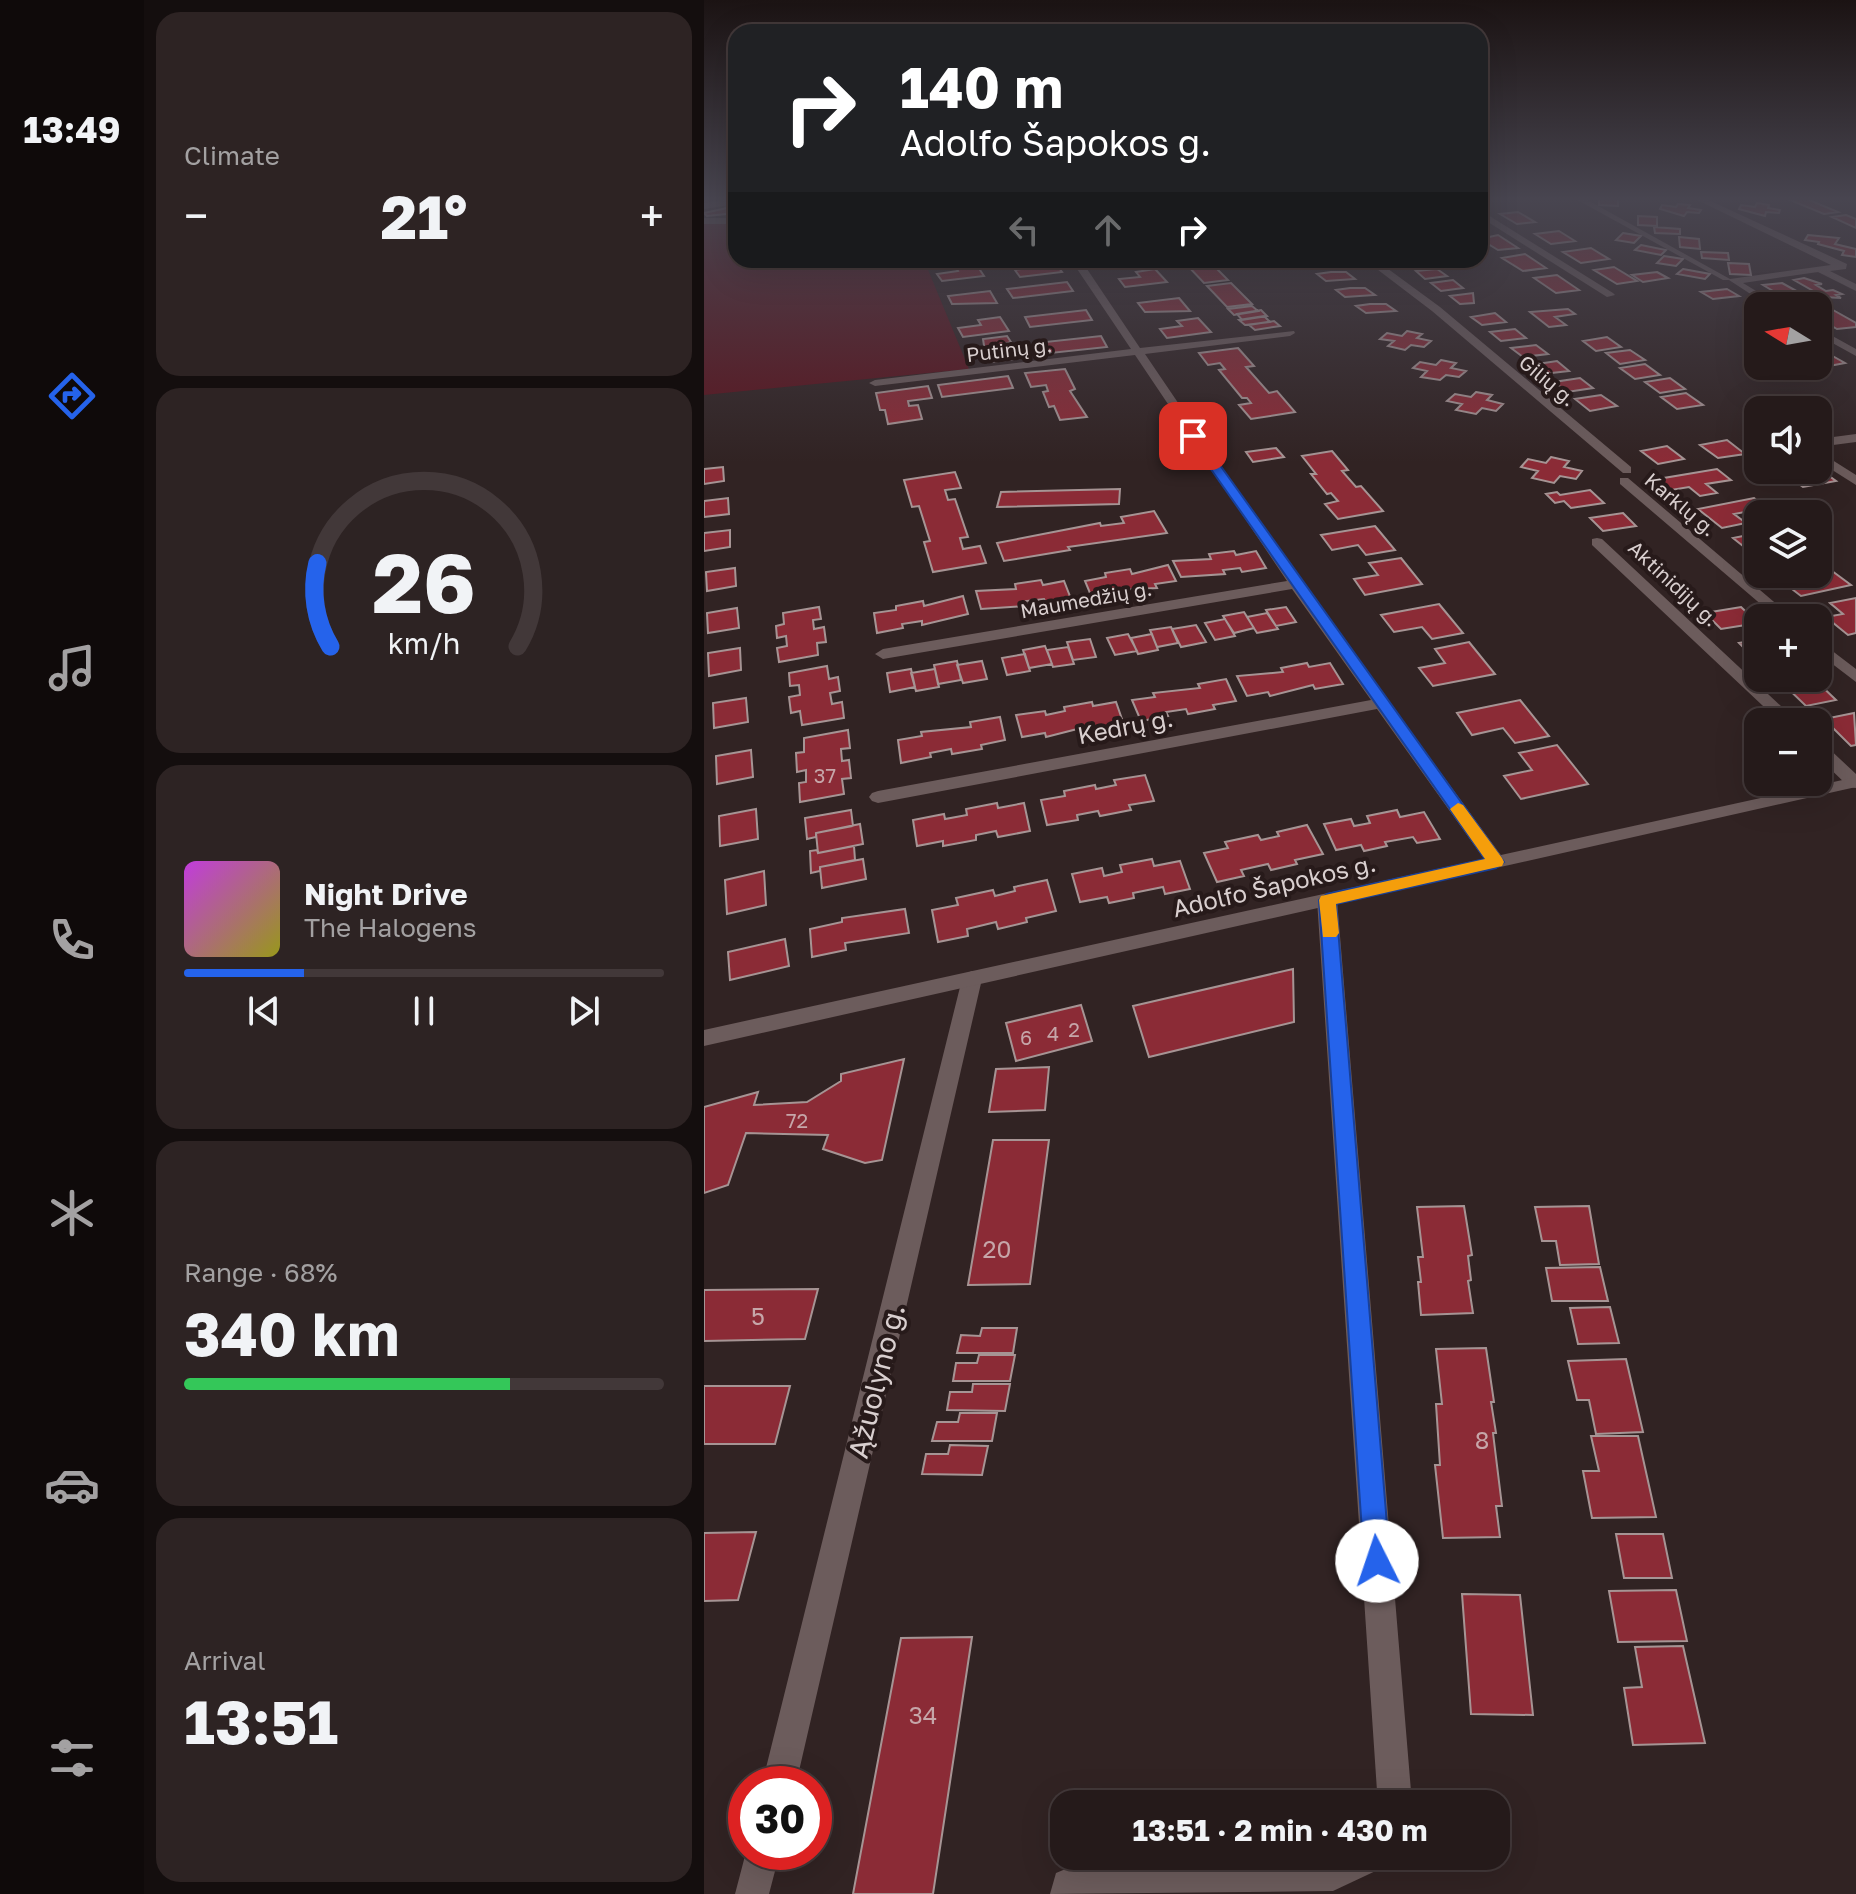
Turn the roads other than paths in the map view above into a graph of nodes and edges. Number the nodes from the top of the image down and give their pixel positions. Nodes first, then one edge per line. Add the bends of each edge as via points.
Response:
1 (1093, 285) edge
2 (1404, 285) edge
3 (1595, 285) edge
4 (1610, 295) dead end
5 (1290, 333) dead end
6 (1832, 339) edge
7 (1136, 352) junction
8 (1856, 353) edge
9 (875, 383) dead end
10 (1856, 438) edge
11 (1832, 441) edge
12 (1832, 465) edge
13 (1626, 476) joint
14 (1856, 481) edge
15 (1597, 542) dead end
16 (1296, 584) junction
17 (1770, 604) edge
18 (883, 654) dead end
19 (1832, 657) edge
20 (1856, 677) edge
21 (1382, 703) junction
22 (1775, 708) edge
23 (1832, 761) edge
24 (1855, 782) edge
25 (878, 797) dead end
26 (1496, 862) junction
27 (1327, 900) junction
28 (972, 979) junction
29 (704, 1038) edge
30 (783, 1766) edge
31 (1392, 1790) edge
32 (758, 1870) edge
33 (1341, 1870) edge
34 (752, 1894) edge
35 (1067, 1894) edge

1 - 7 street
2 - 13 street, Gilių g.
3 - 4 street
5 - 7 street, Putinų g.
6 - 8 street
7 - 9 street, Putinų g.
7 - 16 street
10 - 11 street
12 - 14 street
13 - 17 street, Karklų g.
15 - 22 street, Aktinidijų g.
16 - 18 street, Maumedžių g.
16 - 21 street
19 - 20 street
21 - 25 street, Kedrų g.
21 - 26 street
23 - 24 street
24 - 26 street, Adolfo Šapokos g.
26 - 27 street, Adolfo Šapokos g.
27 - 28 street, Adolfo Šapokos g.
27 - 31 street
28 - 29 street, Adolfo Šapokos g.
28 - 30 street, Ąžuolyno g.
32 - 34 street
33 - 35 street via 1068,1885

